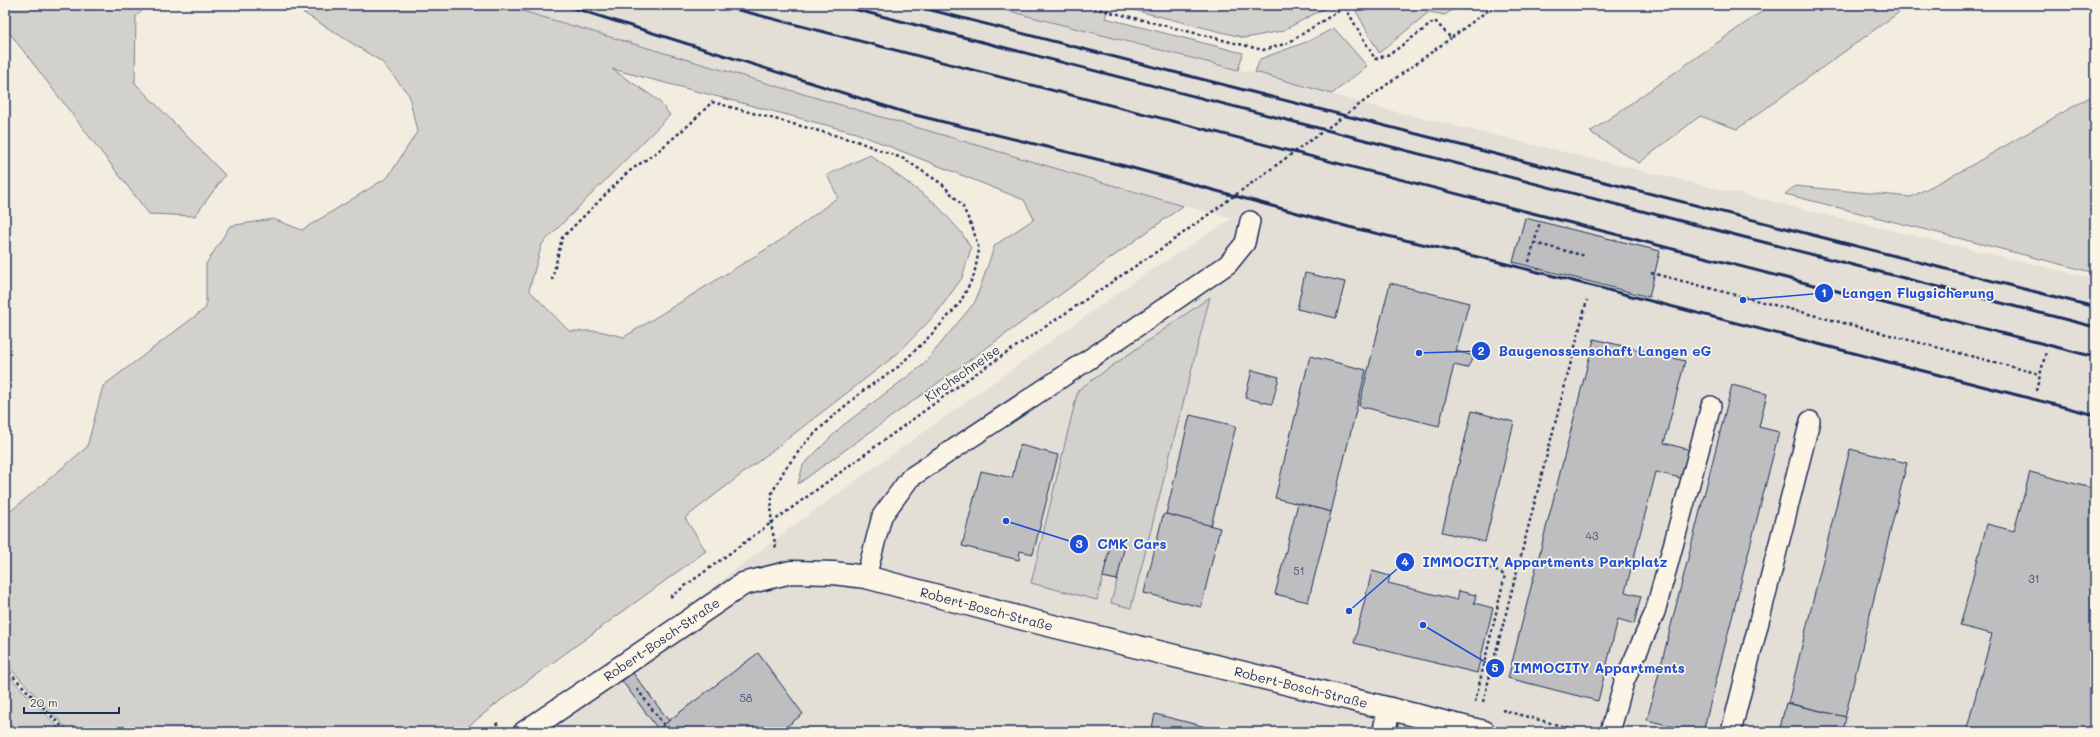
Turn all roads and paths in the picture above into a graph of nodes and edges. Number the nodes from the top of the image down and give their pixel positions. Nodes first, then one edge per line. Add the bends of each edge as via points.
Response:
1 (1082, 5) edge
2 (1495, 5) edge
3 (1347, 6) edge
4 (1451, 38) junction
5 (1250, 222) dead end
6 (1540, 222) dead end
7 (1534, 243) junction
8 (1586, 256) dead end
9 (1529, 262) dead end
10 (1651, 273) dead end
11 (552, 280) dead end
12 (1587, 300) dead end
13 (2046, 352) dead end
14 (2040, 374) junction
15 (2036, 391) dead end
16 (1711, 406) dead end
17 (1810, 420) dead end
18 (1483, 564) dead end
19 (866, 577) junction
20 (620, 666) junction
21 (5, 668) edge
22 (1482, 705) junction
23 (1389, 709) junction
24 (664, 725) dead end
25 (62, 728) junction
26 (1476, 730) edge
27 (1577, 730) dead end
28 (32, 732) edge
29 (67, 732) edge
30 (525, 732) edge
31 (1384, 732) edge
32 (1610, 732) edge
33 (1731, 732) edge

1 - 3 path via 1263,50 1288,43
2 - 4 path, Kirchschneise
3 - 4 path via 1375,59 1390,54 1435,21
4 - 11 path, Kirchschneise, bridge via 1168,244 965,381 771,524 772,493 806,442 832,416 898,367 960,303 974,275 979,250 962,205 942,184 904,159 856,142 712,102 669,142 628,172 562,238
5 - 19 lane via 1245,243 1228,264 910,478 882,516
6 - 7 path
7 - 8 path
7 - 9 path
10 - 14 path
12 - 22 path
13 - 14 path
14 - 15 path
16 - 32 lane via 1655,612 1624,682
17 - 33 lane
18 - 26 path via 1505,575
19 - 20 street, Robert-Bosch-Straße via 791,572 743,584
19 - 23 street, Robert-Bosch-Straße via 1024,619
20 - 24 path
20 - 30 street, Robert-Bosch-Straße
21 - 25 path
22 - 26 path
22 - 27 path
23 - 26 street, Robert-Bosch-Straße
23 - 31 street
25 - 28 path
25 - 29 path

